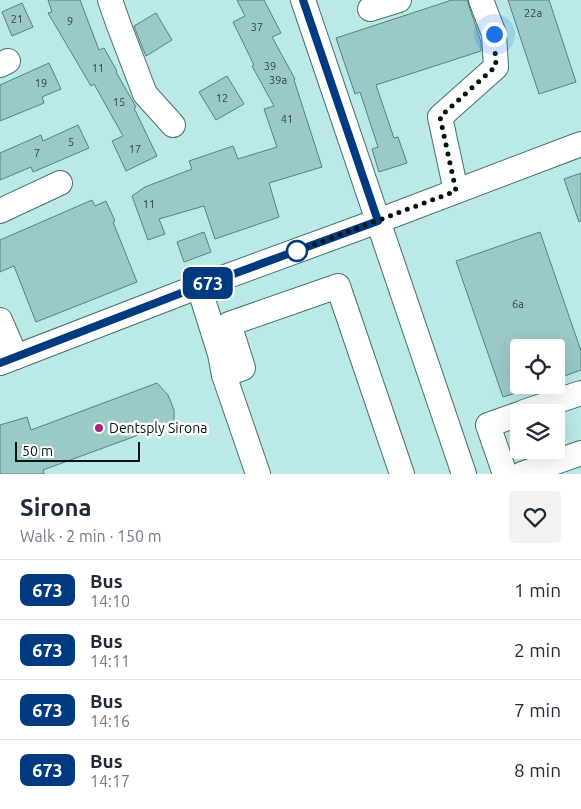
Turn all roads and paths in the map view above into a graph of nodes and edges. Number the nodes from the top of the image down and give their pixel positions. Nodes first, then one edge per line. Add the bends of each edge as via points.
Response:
1 (110, 0) edge
2 (303, 0) edge
3 (399, 0) edge
4 (481, 0) edge
5 (370, 9) dead end
6 (173, 126) dead end
7 (581, 144) edge
8 (60, 183) dead end
9 (456, 191) junction
10 (0, 211) edge
11 (378, 221) junction
12 (191, 289) junction
13 (0, 320) edge
14 (8, 360) edge
15 (224, 375) junction
16 (581, 393) edge
17 (548, 404) edge
18 (510, 417) edge
19 (581, 453) edge
20 (258, 474) edge
21 (402, 474) edge
22 (464, 474) edge
23 (505, 474) edge
24 (522, 474) edge

1 - 6 street via 145,94
2 - 11 street
3 - 5 street
4 - 9 street via 494,34 496,66 440,117
7 - 9 street
8 - 10 street
9 - 11 street
11 - 12 street
11 - 22 street
12 - 14 street
12 - 15 street via 202,348
13 - 14 street
15 - 20 street
15 - 21 street via 243,368 229,324 338,286
16 - 17 street
18 - 23 street via 488,425
19 - 24 street

